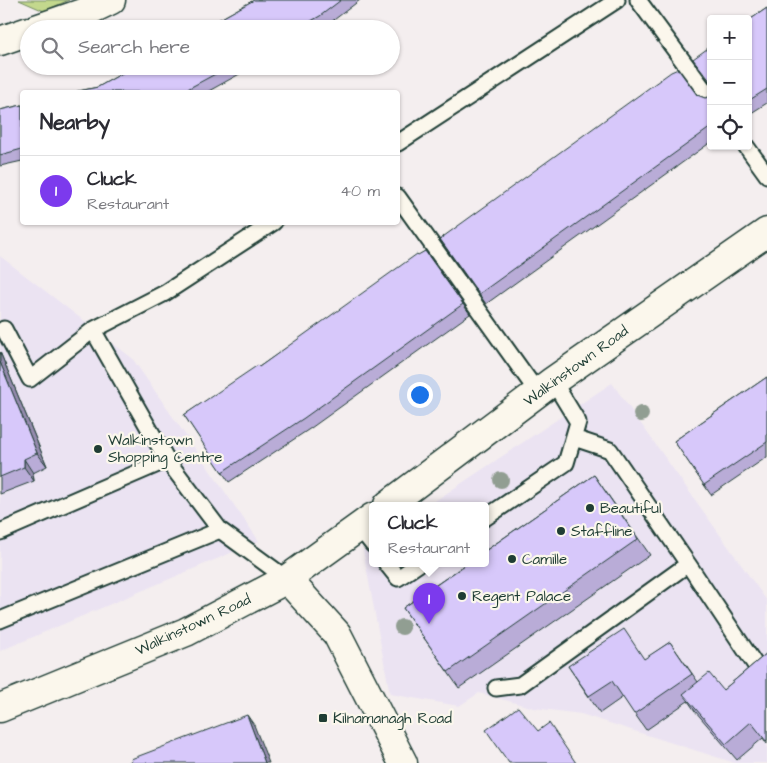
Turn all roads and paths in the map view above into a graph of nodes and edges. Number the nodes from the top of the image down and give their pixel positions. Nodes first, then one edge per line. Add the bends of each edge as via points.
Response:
1 (110, 0) edge
2 (617, 0) edge
3 (638, 0) edge
4 (62, 20) edge
5 (20, 34) edge
6 (0, 41) edge
7 (707, 94) edge
8 (400, 142) edge
9 (749, 150) edge
10 (767, 176) edge
11 (400, 201) edge
12 (269, 225) edge
13 (767, 232) edge
14 (4, 329) dead end
15 (92, 330) junction
16 (545, 387) junction
17 (574, 438) junction
18 (167, 460) junction
19 (392, 502) edge
20 (489, 515) edge
21 (220, 530) junction
22 (368, 530) edge
23 (0, 532) edge
24 (688, 564) junction
25 (389, 567) edge
26 (414, 567) edge
27 (288, 579) junction
28 (0, 620) edge
29 (756, 666) edge
30 (496, 688) dead end
31 (0, 708) edge
32 (402, 763) edge

1 - 4 main road
2 - 8 lane
3 - 7 lane
5 - 6 main road
9 - 10 lane
11 - 16 lane
12 - 15 lane via 165,293
13 - 16 main road, Walkinstown Road
14 - 15 lane via 30,379
15 - 18 lane
16 - 17 lane via 578,422
16 - 19 main road, Walkinstown Road
17 - 20 lane via 566,463
17 - 24 lane via 610,450
18 - 21 lane
18 - 23 lane
21 - 27 lane
21 - 28 lane
22 - 27 main road, Walkinstown Road
24 - 29 lane
24 - 30 lane via 520,685
25 - 26 lane via 398,578
27 - 31 main road, Walkinstown Road via 186,632
27 - 32 main road via 337,634

